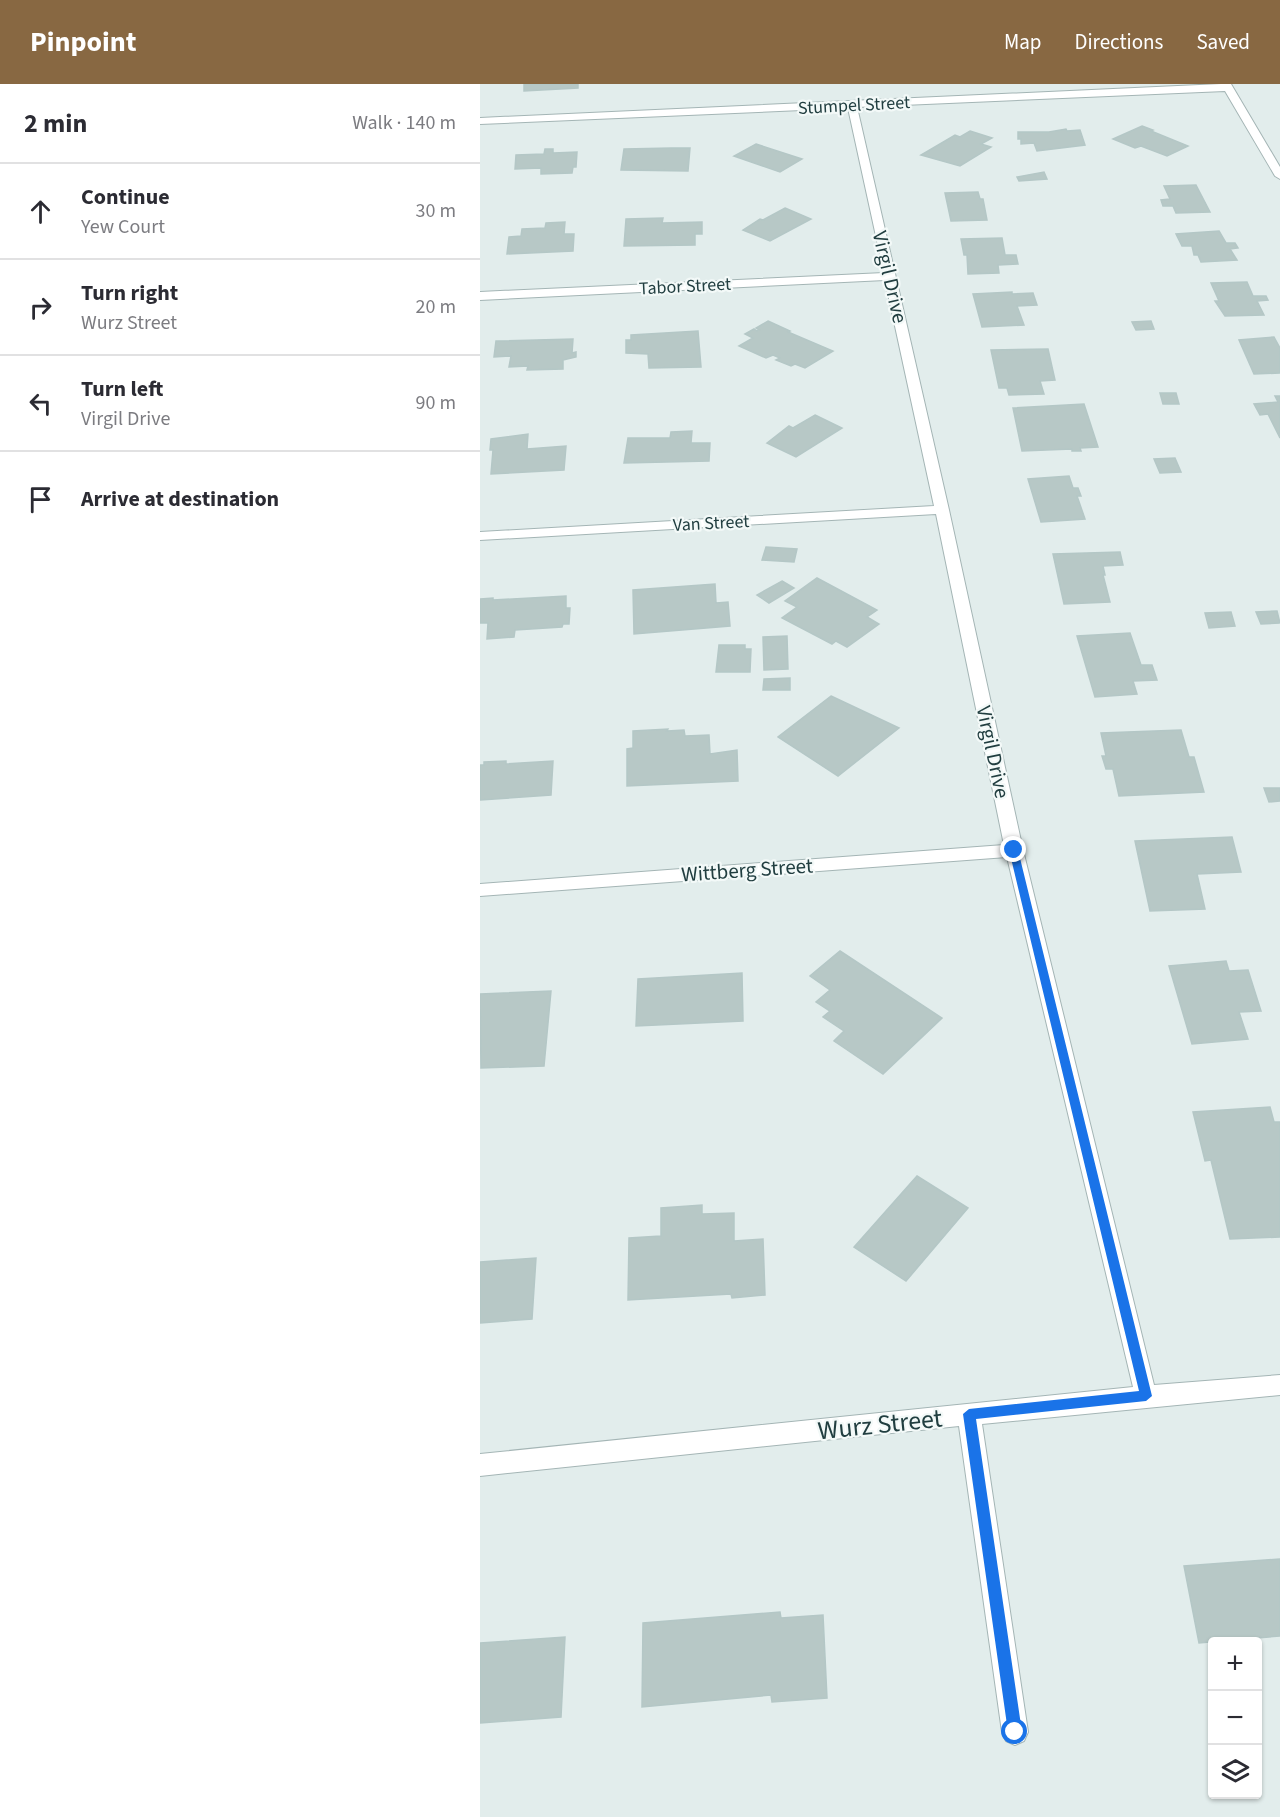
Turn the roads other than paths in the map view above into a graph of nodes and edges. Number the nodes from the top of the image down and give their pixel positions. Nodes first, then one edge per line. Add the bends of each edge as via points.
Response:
1 (1227, 86) edge
2 (852, 105) junction
3 (480, 121) edge
4 (1280, 176) edge
5 (890, 276) junction
6 (480, 296) edge
7 (942, 510) junction
8 (480, 536) edge
9 (1014, 850) junction
10 (480, 890) edge
11 (1280, 1385) edge
12 (1146, 1396) junction
13 (969, 1414) junction
14 (480, 1465) edge
15 (1015, 1732) dead end

1 - 2 street, Stumpel Street
1 - 4 street
2 - 3 street, Stumpel Street
2 - 5 street, Virgil Drive
5 - 6 street, Tabor Street
5 - 7 street, Virgil Drive
7 - 8 street, Van Street
7 - 9 street, Virgil Drive
9 - 10 street, Wittberg Street
9 - 12 street, Virgil Drive
11 - 12 street, Wurz Street
12 - 13 street, Wurz Street
13 - 14 street, Wurz Street
13 - 15 street

